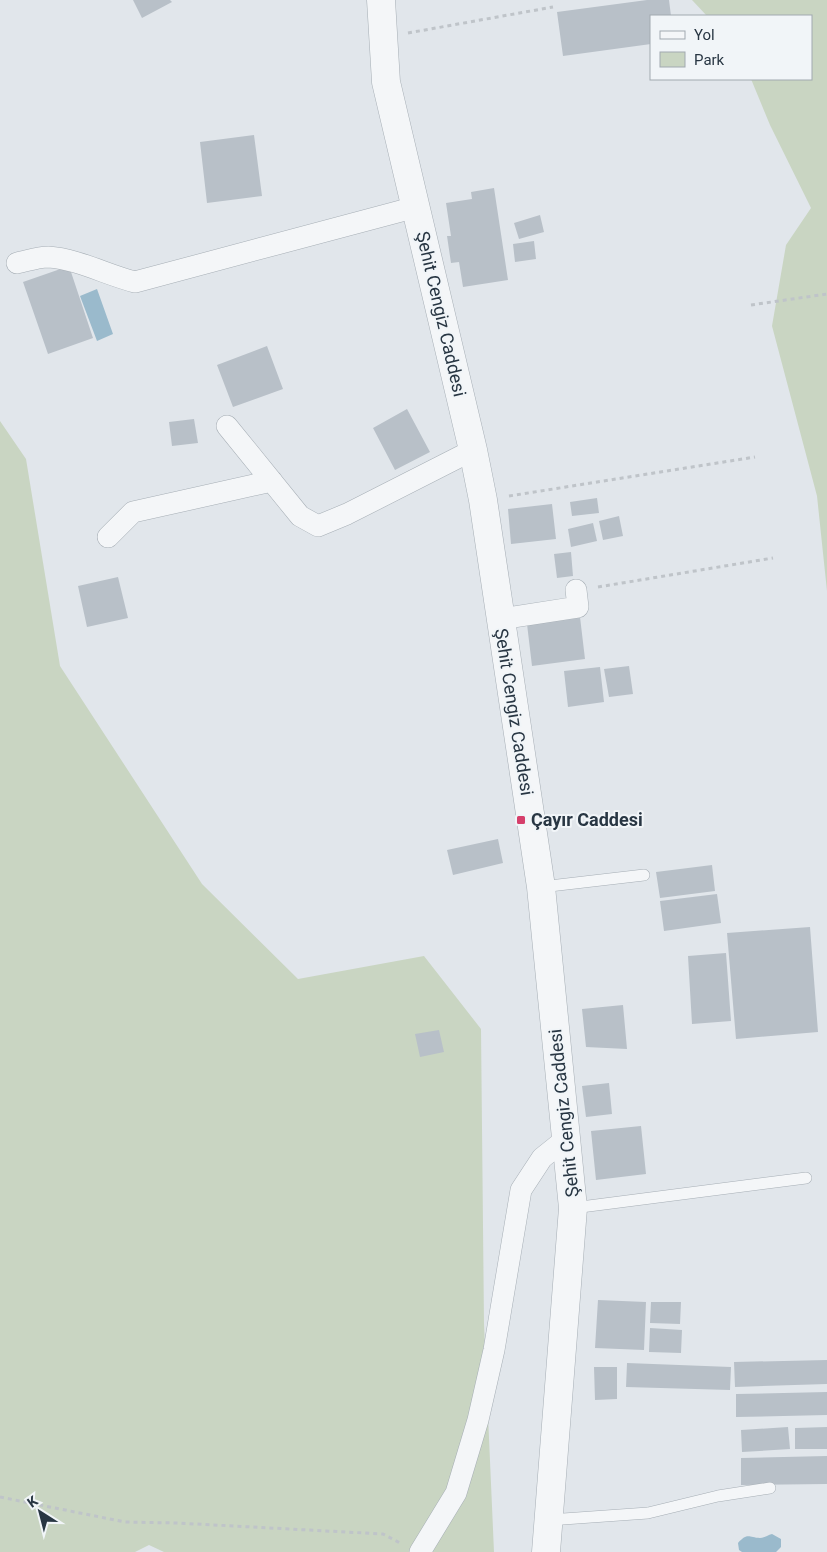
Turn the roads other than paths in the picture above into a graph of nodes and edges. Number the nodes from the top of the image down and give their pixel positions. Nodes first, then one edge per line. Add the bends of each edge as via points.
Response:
1 (380, 0) edge
2 (416, 207) junction
3 (17, 263) dead end
4 (227, 426) dead end
5 (473, 450) junction
6 (272, 481) junction
7 (108, 538) dead end
8 (576, 590) road end
9 (500, 619) junction
10 (644, 875) dead end
11 (541, 888) junction
12 (567, 1138) junction
13 (806, 1178) dead end
14 (573, 1208) junction
15 (770, 1488) dead end
16 (549, 1520) junction
17 (414, 1550) edge
18 (546, 1552) edge

1 - 2 street, Şehit Cengiz Caddesi via 386,82
2 - 3 street via 135,282 76,262 47,257
2 - 5 street, Şehit Cengiz Caddesi
4 - 6 street
5 - 6 street via 318,526 300,516
5 - 9 street, Şehit Cengiz Caddesi via 484,500
6 - 7 street via 134,512
8 - 9 street via 578,607
9 - 11 street, Şehit Cengiz Caddesi
10 - 11 lane
11 - 12 street, Şehit Cengiz Caddesi
12 - 14 street, Şehit Cengiz Caddesi
12 - 17 street via 542,1158 521,1190 494,1350 478,1420 456,1493
13 - 14 lane
14 - 16 street, Şehit Cengiz Caddesi
15 - 16 lane via 718,1496 648,1513
16 - 18 street, Şehit Cengiz Caddesi

